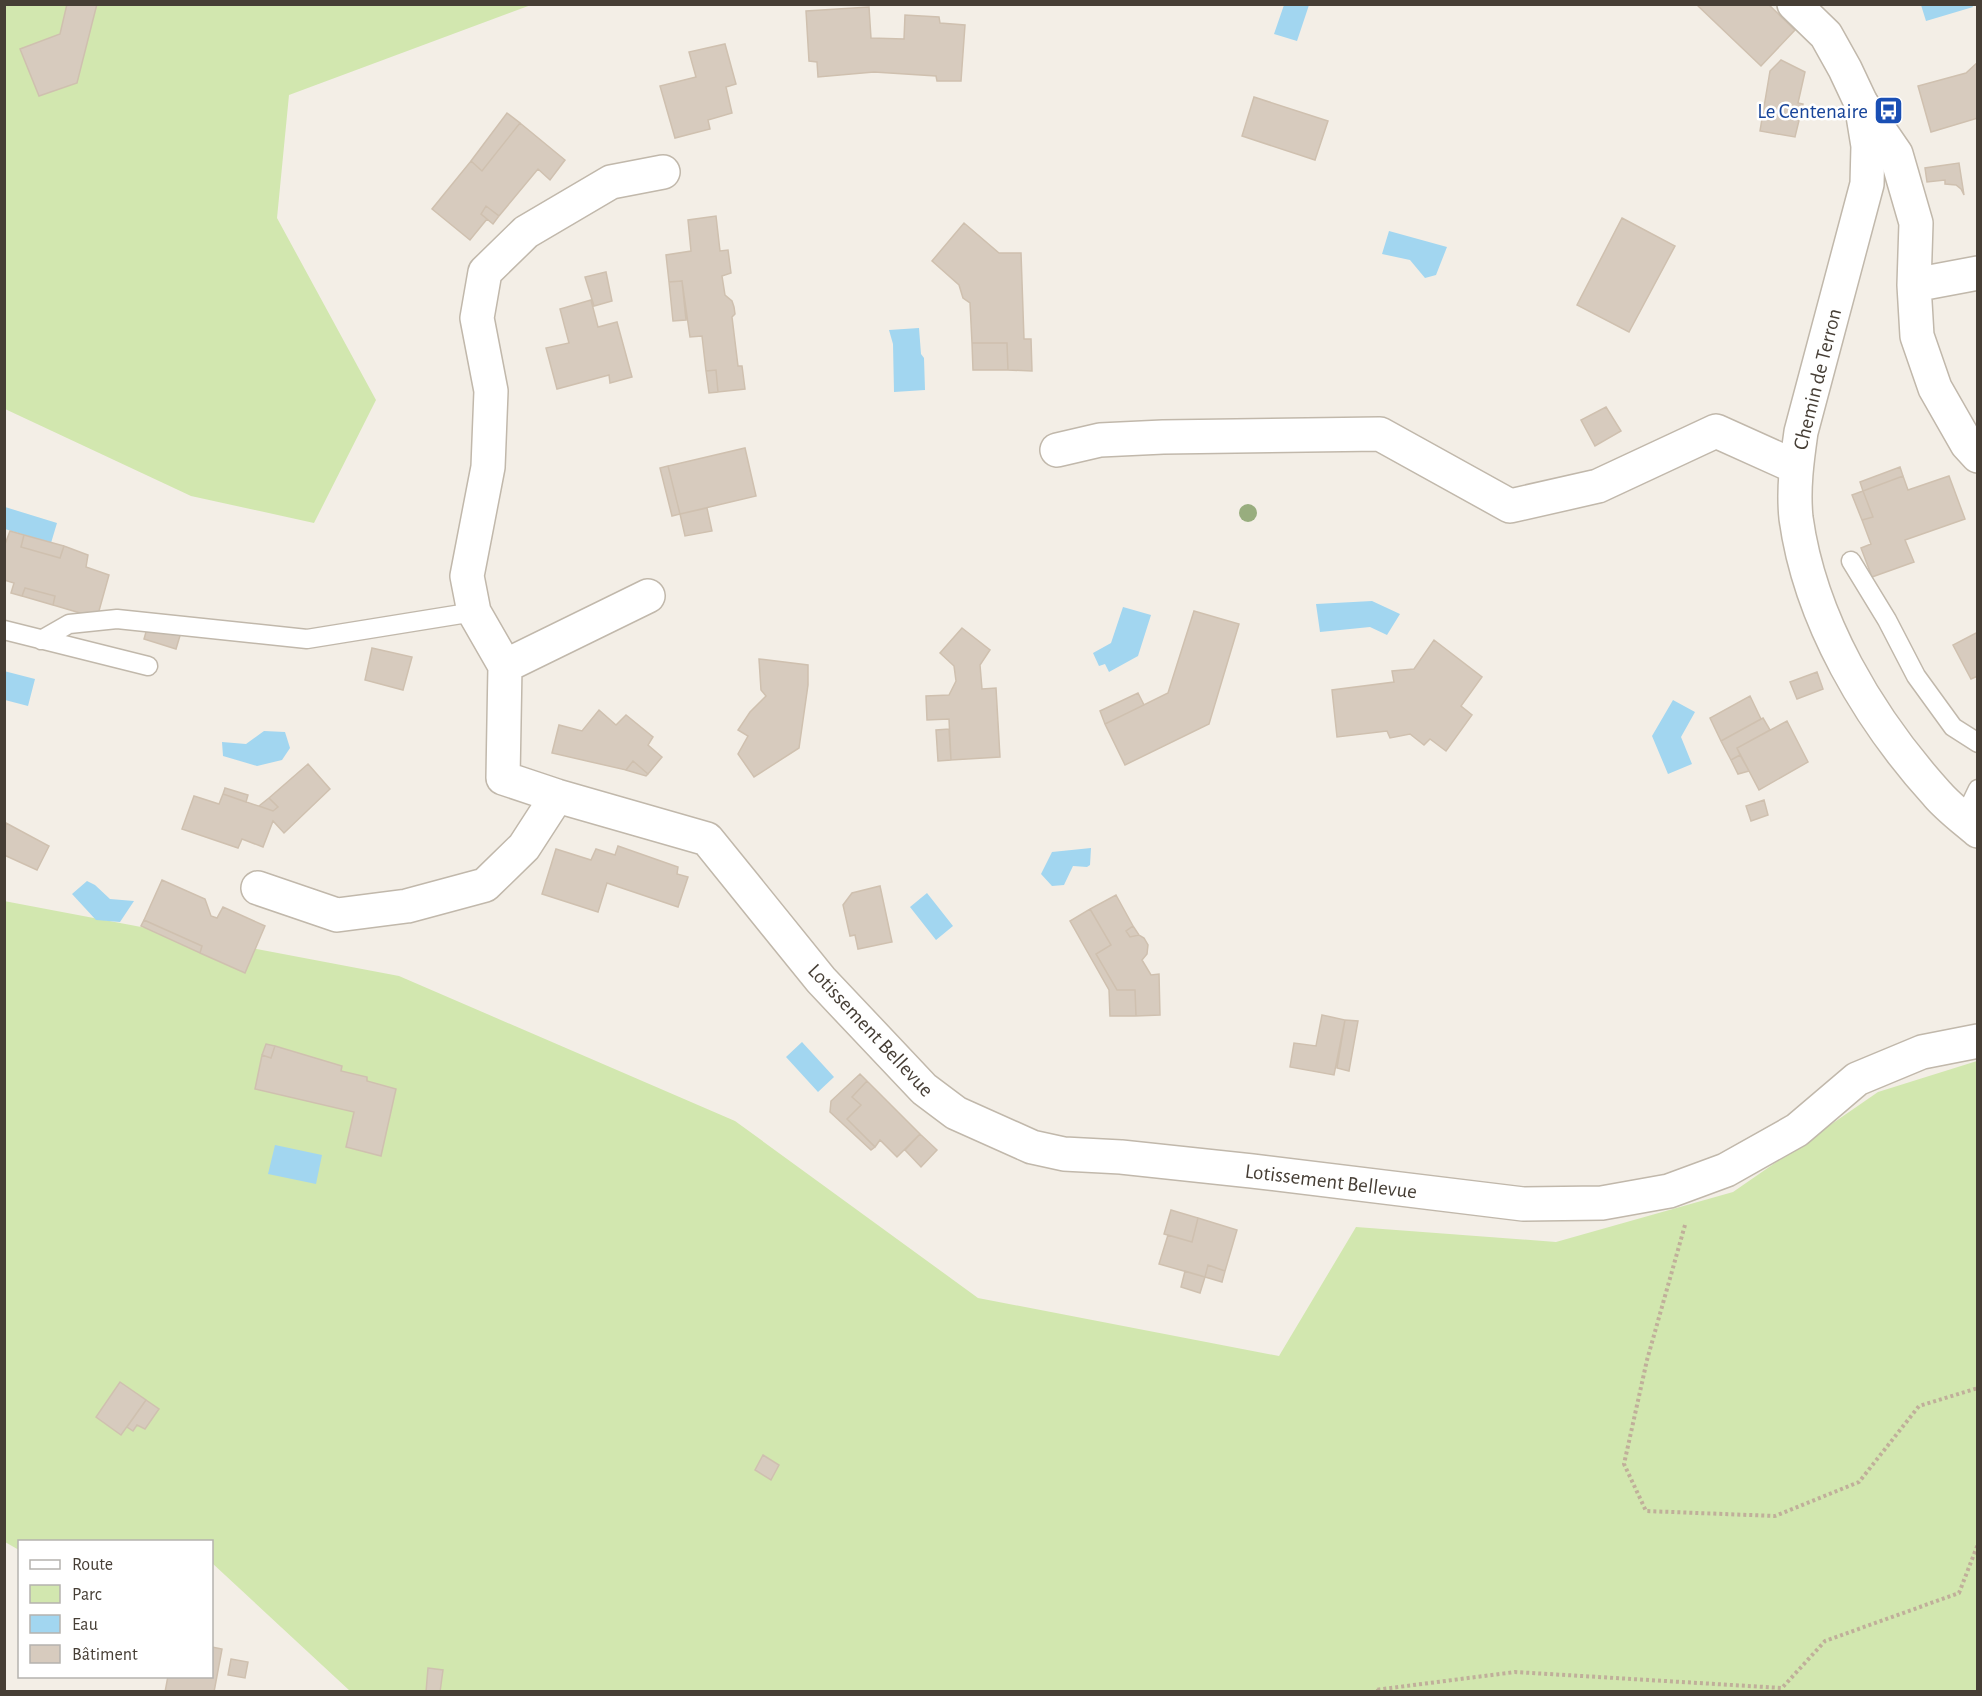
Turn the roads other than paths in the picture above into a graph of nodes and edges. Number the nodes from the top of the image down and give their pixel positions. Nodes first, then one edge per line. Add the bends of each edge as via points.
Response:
1 (1794, 4) edge
2 (1860, 104) junction
3 (663, 172) dead end
4 (1977, 273) edge
5 (1914, 285) junction
6 (1057, 450) dead end
7 (1977, 456) edge
8 (1796, 467) junction
9 (1851, 561) dead end
10 (648, 596) dead end
11 (474, 612) junction
12 (4, 630) edge
13 (41, 640) junction
14 (148, 666) dead end
15 (505, 666) junction
16 (1977, 743) edge
17 (1977, 789) edge
18 (557, 796) junction
19 (1971, 825) edge
20 (258, 888) dead end
21 (1977, 1041) edge

1 - 2 street, Chemin de Terron via 1826,34
2 - 5 street via 1896,154 1916,223
2 - 8 street, Chemin de Terron via 1868,146 1867,184 1801,432
3 - 11 street via 611,182 526,232 485,273 477,318 491,392 488,466 467,576
4 - 5 street
5 - 7 street via 1917,336 1935,388
6 - 8 street via 1100,440 1380,434 1510,506 1598,486 1716,431
8 - 19 street, Chemin de Terron via 1796,516 1805,566 1840,655 1901,751 1938,796
9 - 16 lane via 1916,676 1953,727
10 - 15 street
11 - 13 lane via 307,639 117,619 69,624
11 - 15 street
12 - 13 lane
13 - 14 lane
15 - 18 street, Lotissement Bellevue via 503,778
17 - 19 lane
18 - 20 street via 524,848 485,885 407,906 337,915
18 - 21 street, Lotissement Bellevue via 707,839 821,980 939,1103 1032,1147 1064,1154 1121,1157 1523,1204 1602,1203 1669,1191 1726,1170 1797,1130 1857,1079 1922,1052

